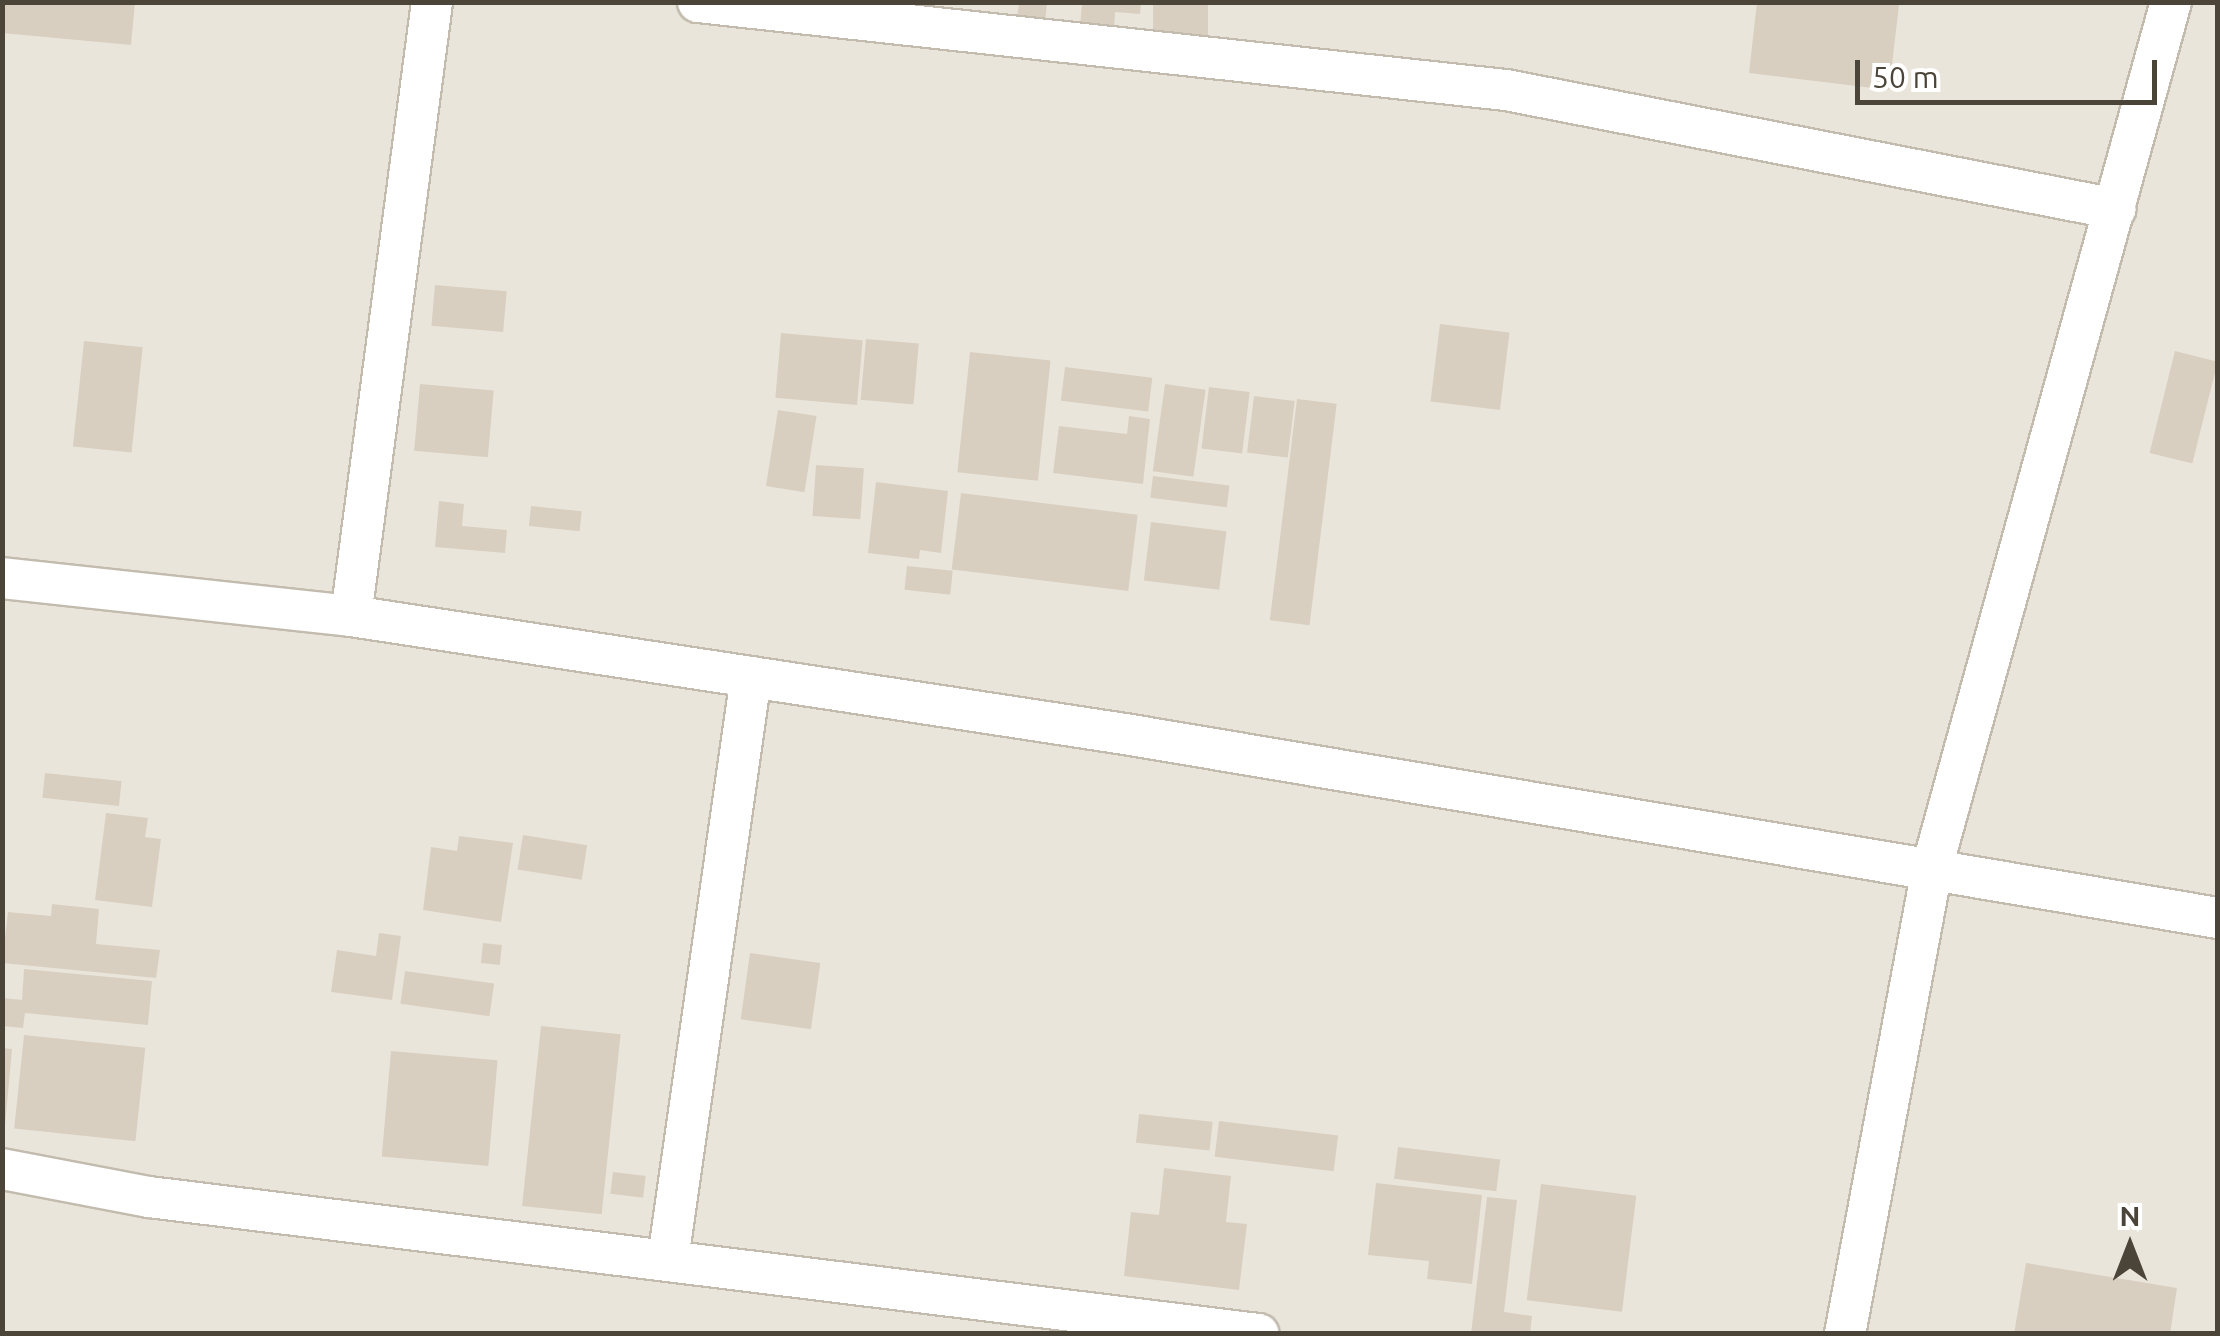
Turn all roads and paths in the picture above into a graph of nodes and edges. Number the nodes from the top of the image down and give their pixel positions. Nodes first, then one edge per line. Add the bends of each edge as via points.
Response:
1 (432, 2) edge
2 (698, 2) edge
3 (2171, 2) edge
4 (2116, 209) junction
5 (2, 578) edge
6 (351, 616) junction
7 (751, 678) junction
8 (1932, 864) junction
9 (2218, 918) edge
10 (2, 1169) edge
11 (668, 1259) junction
12 (1259, 1334) edge
13 (1845, 1334) edge

1 - 6 street
2 - 4 street via 1506,90
3 - 4 street
4 - 8 street
5 - 6 street
6 - 7 street
7 - 8 street
7 - 11 street
8 - 9 street
8 - 13 street
10 - 11 street via 149,1197
11 - 12 street

